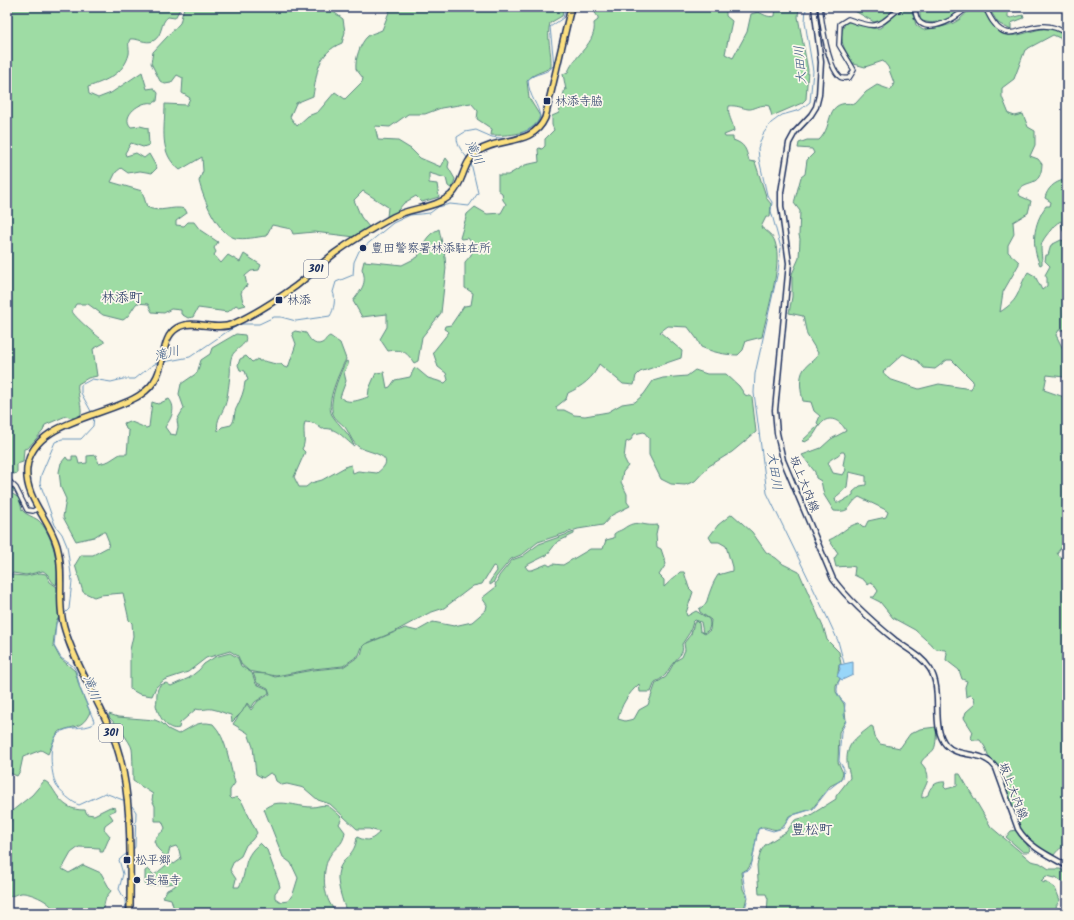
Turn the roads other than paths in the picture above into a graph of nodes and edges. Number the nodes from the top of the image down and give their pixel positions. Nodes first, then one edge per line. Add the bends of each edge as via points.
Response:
1 (571, 7) edge
2 (814, 7) edge
3 (820, 7) edge
4 (901, 7) edge
5 (915, 7) edge
6 (967, 7) edge
7 (985, 7) edge
8 (1067, 34) edge
9 (7, 479) edge
10 (38, 508) junction
11 (1067, 866) edge
12 (130, 913) edge

1 - 10 highway, 301 via 545,118 540,128 526,137 483,149 469,161 457,188 450,196 396,216 336,252 293,288 234,323 219,327 192,325 178,328 167,340 162,367 156,380 142,394 49,433 32,450 27,464 27,486
2 - 11 main road, 坂上大内線 via 821,62 819,94 816,107 789,143 781,192 789,259 775,404 780,450 833,579 881,628 920,657 929,667 936,683 942,740 950,748 982,756 992,762 1021,835 1033,847
3 - 4 street via 834,68 840,77 849,78 854,70 839,45 842,21 848,19 870,27 876,26
5 - 6 street via 916,20 926,27 953,20
7 - 8 street via 994,23 1005,32 1045,25
9 - 10 street via 16,488 27,510 33,511
10 - 12 highway, 301 via 57,547 60,563 61,613 72,650 104,716 120,759 128,809

